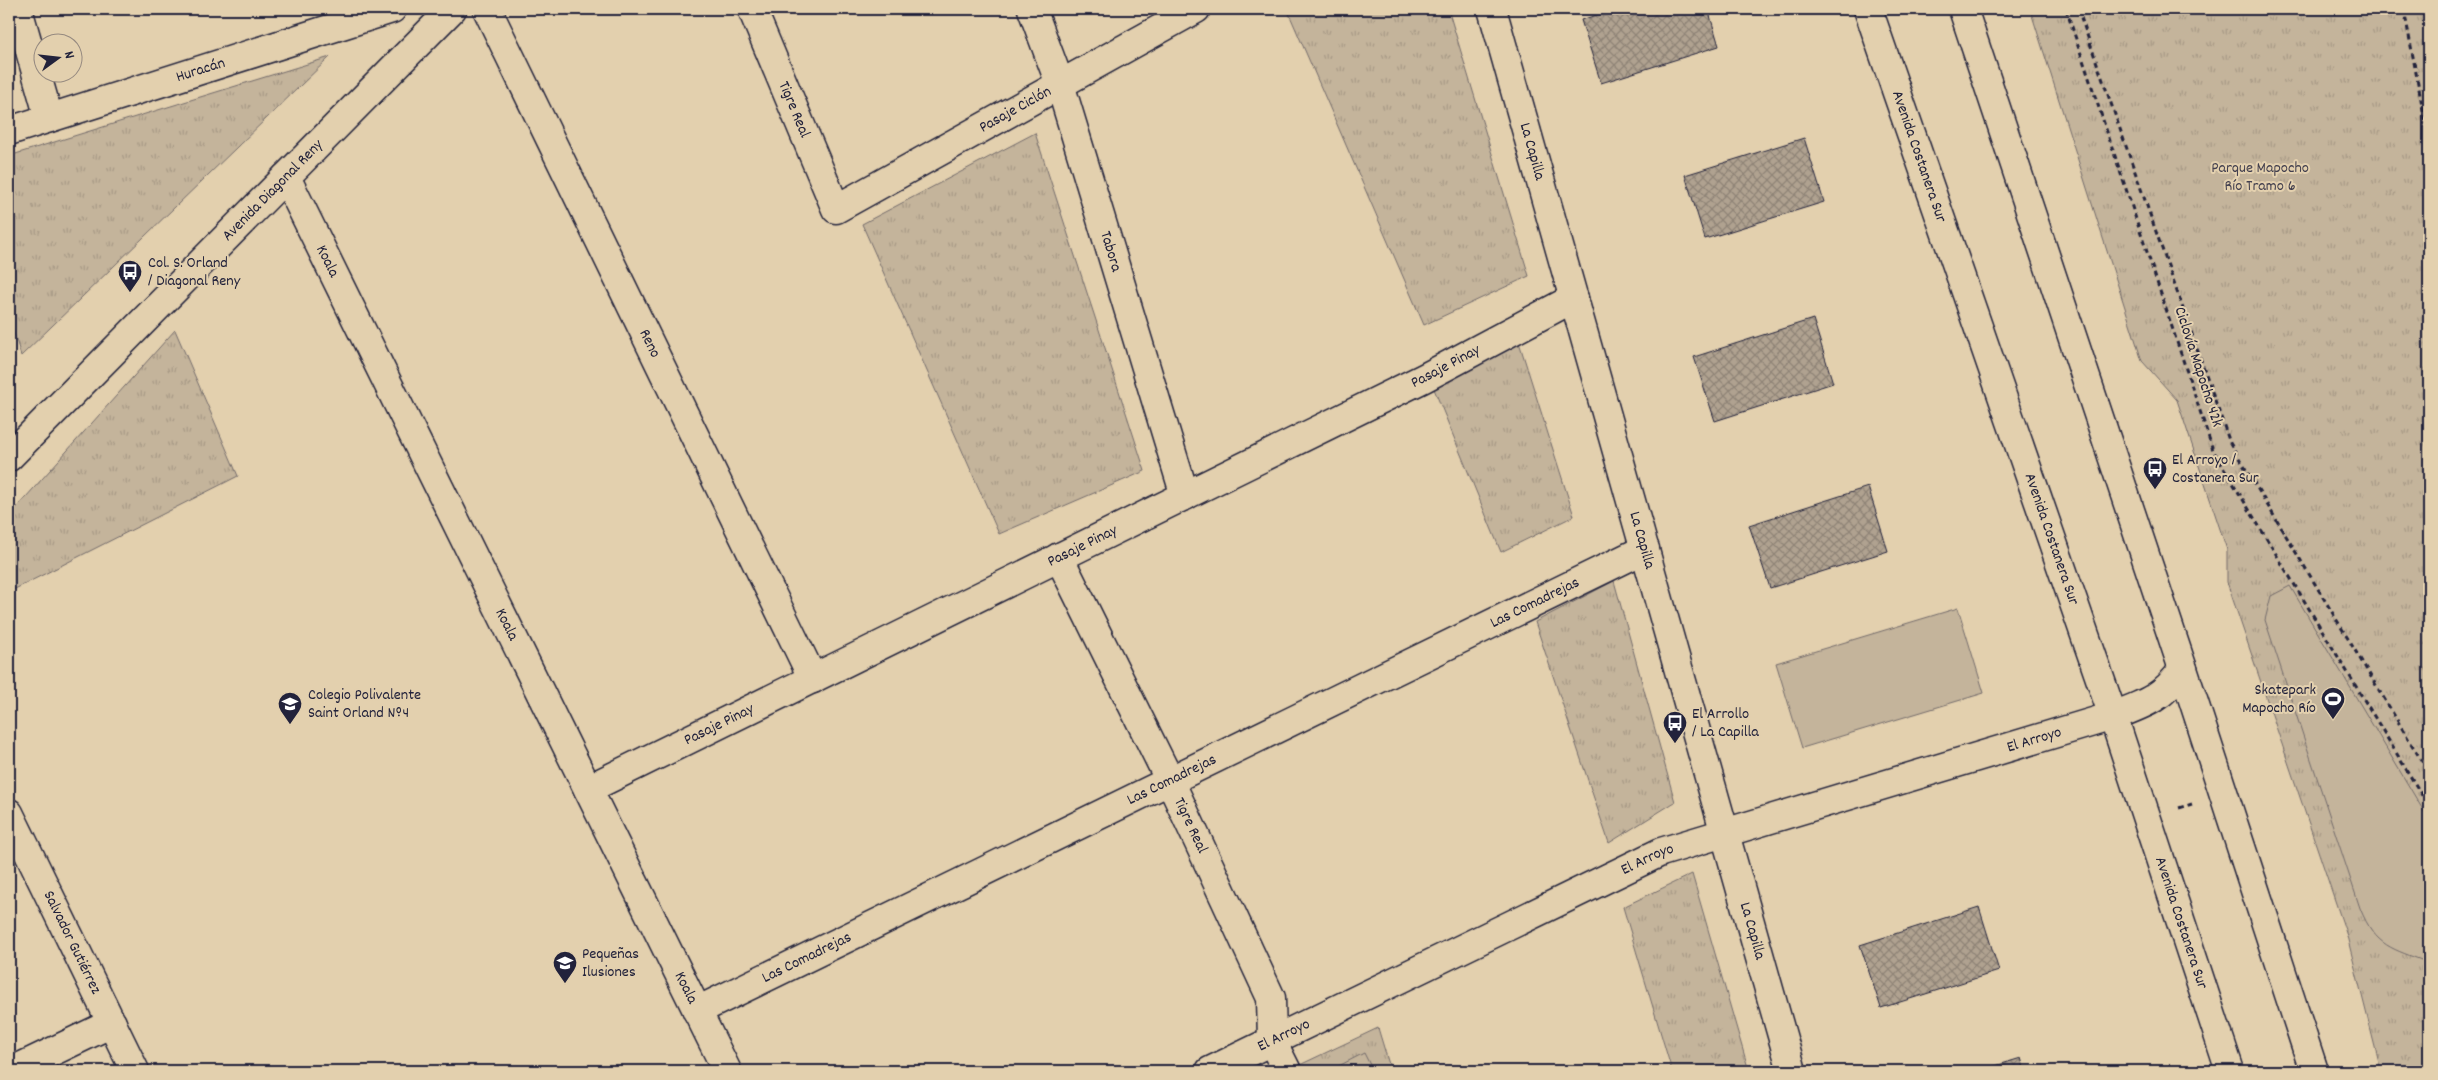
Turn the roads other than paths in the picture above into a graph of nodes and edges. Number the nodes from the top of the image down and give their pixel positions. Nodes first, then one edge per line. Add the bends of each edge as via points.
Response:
1 (18, 9) edge
2 (392, 9) edge
3 (452, 9) edge
4 (487, 9) edge
5 (752, 9) edge
6 (1032, 9) edge
7 (1196, 9) edge
8 (1492, 9) edge
9 (1868, 9) edge
10 (1963, 9) edge
11 (1060, 84) junction
12 (49, 118) junction
13 (9, 131) edge
14 (286, 177) junction
15 (836, 209) joint
16 (1574, 298) junction
17 (9, 457) edge
18 (1184, 496) junction
19 (1645, 550) junction
20 (1060, 557) junction
21 (2183, 669) junction
22 (813, 679) junction
23 (2113, 716) junction
24 (1170, 781) junction
25 (588, 789) junction
26 (9, 813) edge
27 (1723, 832) junction
28 (697, 1011) junction
29 (112, 1023) junction
30 (1272, 1041) junction
31 (12, 1071) edge
32 (136, 1071) edge
33 (726, 1071) edge
34 (1210, 1071) edge
35 (1287, 1071) edge
36 (1792, 1071) edge
37 (2230, 1071) edge
38 (2314, 1071) edge

1 - 12 street
2 - 12 street, Huracán
3 - 14 street, Avenida Diagonal Reny
4 - 22 street, Reno
5 - 15 street, Tigre Real
6 - 11 street, Tabora
7 - 11 street, Pasaje Ciclón
8 - 16 street, La Capilla
9 - 23 street, Avenida Costanera Sur
10 - 21 street
11 - 15 street, Pasaje Ciclón
11 - 18 street, Tabora
12 - 13 street, Huracán
14 - 17 street, Avenida Diagonal Reny
14 - 25 street, Koala
16 - 18 street, Pasaje Pinay via 1424,378
16 - 19 street, La Capilla
18 - 20 street, Pasaje Pinay
19 - 24 street, Las Comadrejas
19 - 27 street, La Capilla
20 - 22 street, Pasaje Pinay
20 - 24 street, Tigre Real
21 - 23 street, El Arroyo via 2168,688 2150,702
21 - 38 street
22 - 25 street, Pasaje Pinay
23 - 27 street, El Arroyo
23 - 37 street, Avenida Costanera Sur
24 - 28 street, Las Comadrejas
24 - 30 street, Tigre Real via 1271,998
25 - 28 street, Koala
26 - 29 street, Salvador Gutiérrez
27 - 30 street, El Arroyo via 1661,852 1618,871
27 - 36 street, La Capilla
28 - 33 street, Koala
29 - 31 street
29 - 32 street, Salvador Gutiérrez
30 - 34 street, El Arroyo
30 - 35 street, Tigre Real

